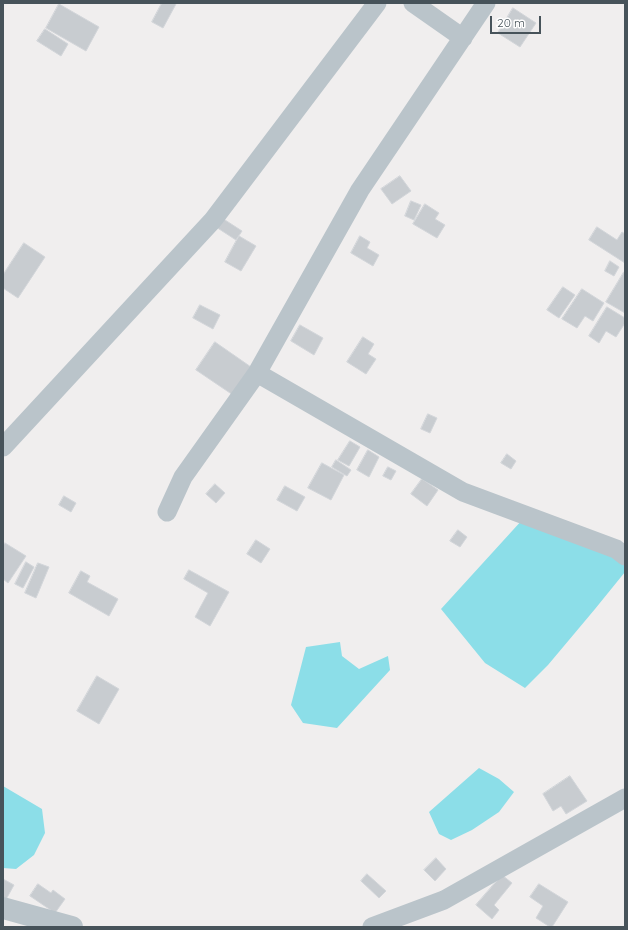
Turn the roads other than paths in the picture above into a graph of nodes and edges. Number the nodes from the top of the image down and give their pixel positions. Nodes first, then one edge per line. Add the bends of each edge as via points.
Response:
1 (377, 3) edge
2 (413, 3) edge
3 (486, 3) edge
4 (463, 38) junction
5 (257, 373) junction
6 (3, 447) edge
7 (167, 512) dead end
8 (625, 556) edge
9 (625, 798) edge
10 (3, 908) edge
11 (72, 927) edge
12 (372, 927) edge

1 - 6 street via 213,220
2 - 4 street
3 - 4 street
4 - 5 street via 360,190
5 - 7 street via 183,477
5 - 8 street via 464,492 616,549
9 - 12 street via 444,900
10 - 11 street

